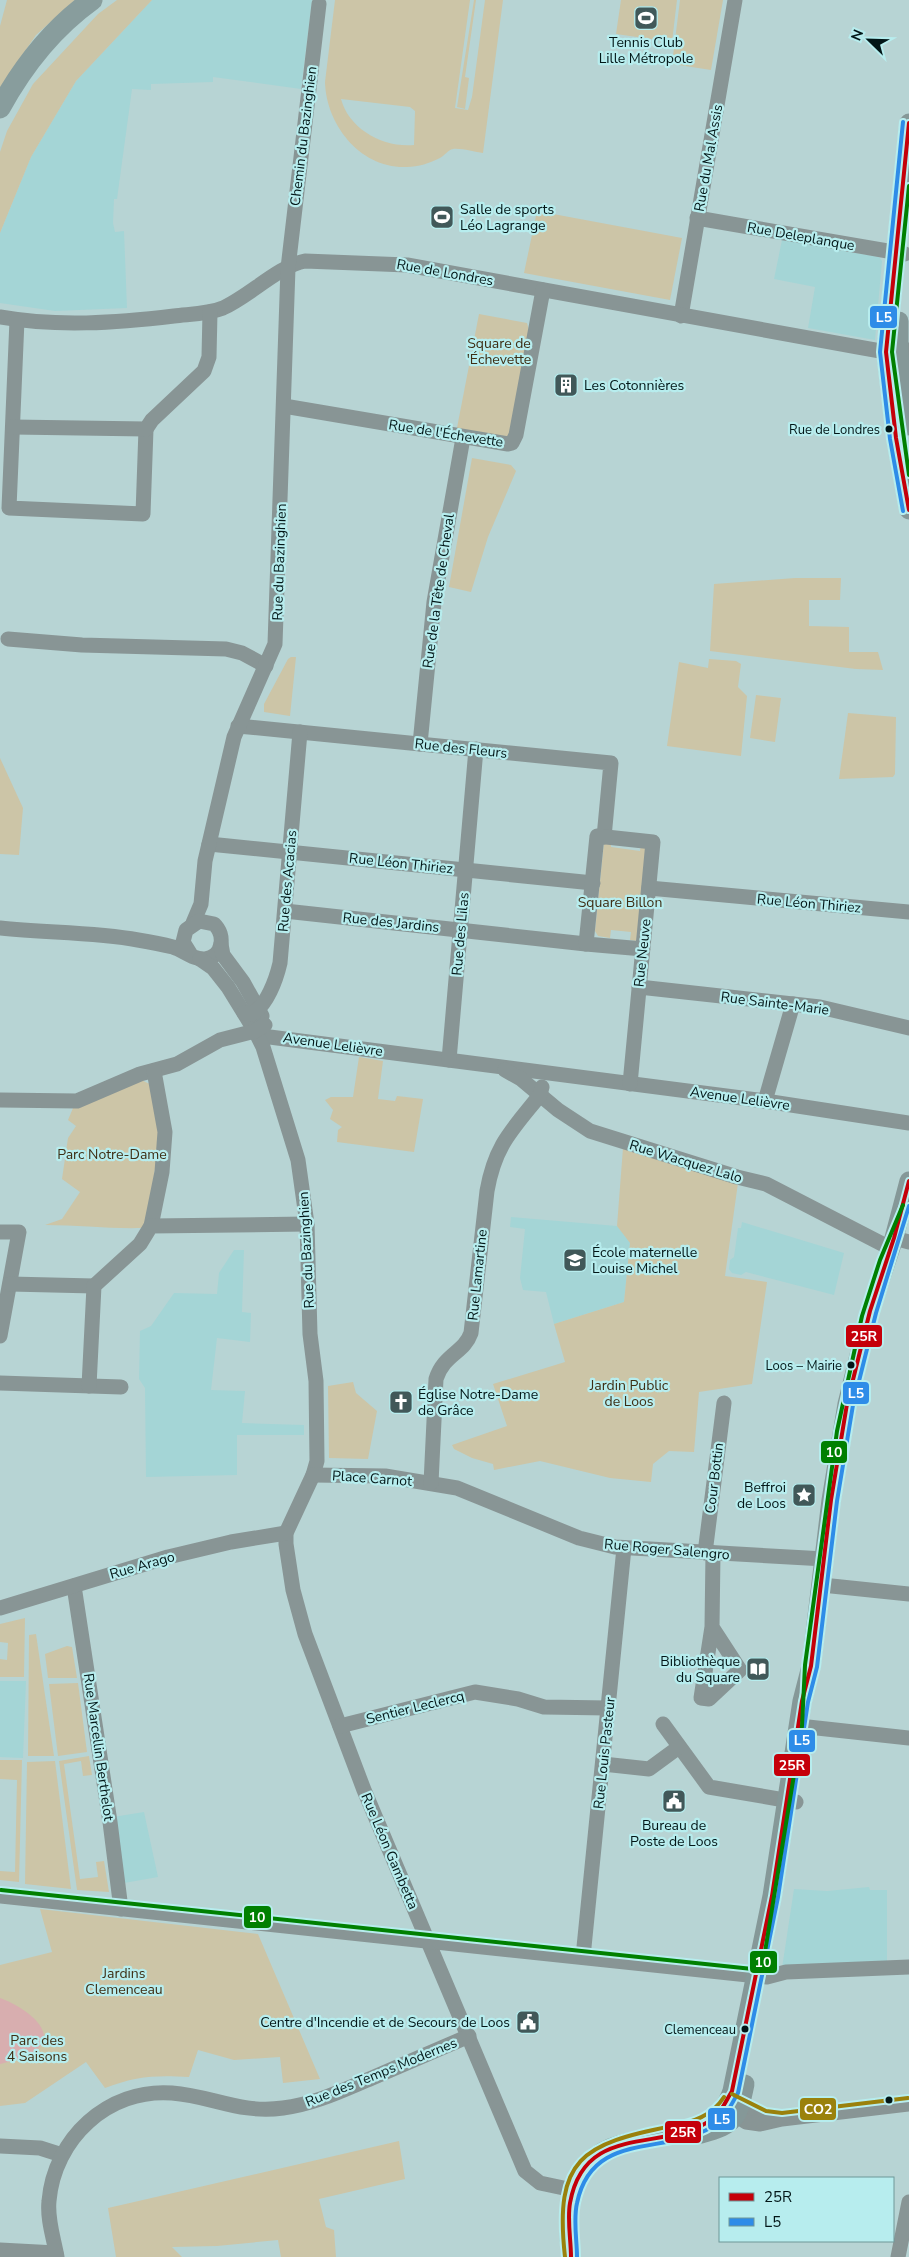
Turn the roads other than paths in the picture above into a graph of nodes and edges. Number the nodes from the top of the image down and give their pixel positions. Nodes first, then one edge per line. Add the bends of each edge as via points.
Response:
1 (92, 0) edge
2 (734, 0) edge
3 (319, 4) dead end
4 (0, 108) edge
5 (909, 123) edge
6 (909, 208) edge
7 (697, 218) junction
8 (901, 254) junction
9 (288, 268) junction
10 (543, 290) junction
11 (210, 312) junction
12 (681, 316) junction
13 (0, 317) edge
14 (17, 320) junction
15 (898, 351) edge
16 (284, 406) junction
17 (12, 427) junction
18 (146, 429) junction
19 (463, 438) junction
20 (909, 449) edge
21 (909, 510) edge
22 (8, 639) dead end
23 (266, 666) junction
24 (238, 726) junction
25 (300, 732) junction
26 (420, 744) junction
27 (476, 749) junction
28 (604, 837) junction
29 (209, 844) junction
30 (289, 852) junction
31 (466, 870) junction
32 (593, 882) junction
33 (649, 888) junction
34 (285, 911) junction
35 (909, 912) edge
36 (216, 926) junction
37 (189, 927) junction
38 (0, 928) edge
39 (460, 930) junction
40 (136, 940) junction
41 (221, 944) junction
42 (586, 944) junction
43 (642, 949) junction
44 (196, 957) junction
45 (639, 988) junction
46 (793, 1004) junction
47 (251, 1011) junction
48 (909, 1028) edge
49 (265, 1031) junction
50 (449, 1060) junction
51 (487, 1065) junction
52 (154, 1071) junction
53 (535, 1071) junction
54 (571, 1075) junction
55 (630, 1084) junction
56 (545, 1099) junction
57 (0, 1100) edge
58 (765, 1102) junction
59 (909, 1123) edge
60 (909, 1181) edge
61 (909, 1207) edge
62 (307, 1224) junction
63 (151, 1226) junction
64 (0, 1232) edge
65 (898, 1243) edge
66 (10, 1284) junction
67 (94, 1286) junction
68 (0, 1336) edge
69 (0, 1383) edge
70 (89, 1386) junction
71 (121, 1387) dead end
72 (724, 1403) dead end
73 (313, 1475) junction
74 (431, 1483) junction
75 (286, 1533) junction
76 (624, 1548) junction
77 (709, 1553) junction
78 (825, 1559) junction
79 (822, 1585) junction
80 (74, 1586) junction
81 (909, 1594) edge
82 (0, 1608) edge
83 (712, 1627) dead end
84 (608, 1708) junction
85 (663, 1724) dead end
86 (340, 1726) junction
87 (803, 1726) junction
88 (909, 1738) edge
89 (679, 1747) junction
90 (603, 1764) junction
91 (791, 1802) junction
92 (0, 1896) edge
93 (121, 1909) junction
94 (429, 1942) junction
95 (583, 1957) junction
96 (909, 1967) edge
97 (761, 1976) junction
98 (469, 2036) junction
99 (909, 2104) edge
100 (733, 2107) junction
101 (0, 2146) edge
102 (62, 2156) junction
103 (602, 2157) junction
104 (572, 2190) junction
105 (909, 2202) edge
106 (0, 2250) edge
107 (57, 2255) edge
108 (571, 2257) edge
109 (582, 2257) edge
110 (898, 2257) edge

1 - 4 highway via 44,44 14,82
2 - 7 street, Rue du Mal Assis
3 - 9 street, Chemin du Bazinghien
5 - 8 main road
6 - 8 main road
7 - 8 street, Rue Deleplanque
7 - 12 street, Rue du Mal Assis
8 - 15 main road
9 - 10 street, Rue de Londres via 305,261 399,263
9 - 11 street, Rue de Londres via 246,296
9 - 16 street, Rue du Bazinghien
10 - 12 street, Rue de Londres
10 - 19 street, Rue de l'Échevette via 515,440 505,445
11 - 14 street, Rue de Londres via 145,320 61,323
11 - 18 street via 209,357 204,371
12 - 15 street, Rue de Londres
13 - 14 street, Rue de Londres
14 - 17 street
15 - 20 main road
15 - 21 main road via 897,446
16 - 19 street, Rue de l'Échevette
16 - 23 street, Rue du Bazinghien via 275,644
17 - 18 street
17 - 18 street via 10,508 143,514
19 - 26 street, Rue de la Tête de Cheval via 434,602
22 - 23 street via 82,646 226,649 242,653
23 - 24 street, Rue du Bazinghien
24 - 25 street, Rue des Fleurs
24 - 29 street, Rue du Bazinghien
25 - 26 street, Rue des Fleurs
25 - 30 street, Rue des Acacias
26 - 27 street, Rue des Fleurs
27 - 28 street, Rue des Fleurs via 611,764
27 - 31 street, Rue des Lilas
28 - 32 street via 597,836
28 - 33 street, Rue Neuve via 653,842
29 - 30 street, Rue Léon Thiriez
29 - 36 street, Rue du Bazinghien via 209,880
29 - 37 street, Rue du Bazinghien via 201,904
30 - 31 street, Rue Léon Thiriez
30 - 34 street, Rue des Acacias
31 - 32 street, Rue Léon Thiriez
31 - 39 street, Rue des Lilas
32 - 42 street
33 - 35 street, Rue Léon Thiriez
33 - 43 street, Rue Neuve
34 - 39 street, Rue des Jardins
34 - 47 street, Rue des Acacias via 278,970
36 - 37 street via 205,921
36 - 41 street via 221,934
37 - 40 street via 175,938
37 - 44 street via 183,942
38 - 40 street
39 - 42 street, Rue des Jardins
39 - 50 street, Rue des Lilas
40 - 44 street via 172,947
41 - 44 street via 212,956
41 - 47 street, Rue du Bazinghien via 223,955 243,982
42 - 43 street
43 - 45 street, Rue Neuve
44 - 47 street, Rue du Bazinghien via 213,968
45 - 46 street, Rue Sainte-Marie
45 - 55 street, Rue Neuve
46 - 48 street, Rue Sainte-Marie via 846,1012
46 - 58 street
47 - 49 street, Rue du Bazinghien
49 - 50 street, Avenue Lelièvre
49 - 52 street via 220,1040 177,1064
49 - 62 street, Rue du Bazinghien via 263,1047 294,1147
50 - 51 street, Avenue Lelièvre
51 - 53 street, Avenue Lelièvre
51 - 56 street, Rue Wacquez Lalo via 509,1072
52 - 57 street via 77,1101
52 - 63 street via 165,1141
53 - 54 street, Avenue Lelièvre
53 - 56 street via 542,1079
54 - 55 street, Avenue Lelièvre
54 - 56 street via 554,1082
55 - 58 street, Avenue Lelièvre
56 - 65 street, Rue Wacquez Lalo via 598,1134 772,1186
56 - 74 street, Rue Lamartine via 504,1138 491,1169 471,1333 468,1342 443,1363 436,1379
58 - 59 street, Avenue Lelièvre
60 - 65 main road
61 - 65 main road
62 - 63 street
62 - 73 street, Rue du Bazinghien via 310,1334 316,1381 317,1461
63 - 67 street via 140,1244
64 - 66 street via 19,1232
65 - 78 main road via 870,1311 847,1404
66 - 67 street
66 - 68 street
67 - 70 street
69 - 70 street
70 - 71 street
72 - 77 street, Cour Bottin
73 - 74 street, Place Carnot via 385,1476
73 - 75 street
74 - 76 street, Rue Roger Salengro via 474,1493 579,1538
75 - 80 street, Rue Arago via 168,1557
75 - 86 street, Rue Léon Gambetta via 299,1612
76 - 77 street, Rue Roger Salengro
76 - 84 street, Rue Louis Pasteur
77 - 78 street, Rue Roger Salengro
77 - 83 street, Cour Bottin
78 - 79 main road
79 - 81 street
79 - 87 main road via 811,1666 803,1694
80 - 82 street, Rue Arago
80 - 93 street, Rue Marcellin Berthelot
84 - 86 street, Sentier Leclercq via 549,1707 471,1693
84 - 90 street, Rue Louis Pasteur
85 - 89 street
86 - 94 street, Rue Léon Gambetta
87 - 88 street
87 - 91 main road
89 - 90 street via 649,1769
89 - 91 street via 709,1788
90 - 95 street, Rue Louis Pasteur
91 - 97 main road
92 - 93 street
93 - 94 street
94 - 95 street
94 - 98 street, Rue Léon Gambetta
95 - 97 street
96 - 97 street
97 - 100 main road
98 - 102 street, Rue des Temps Modernes via 331,2096 294,2106 271,2110 245,2109 172,2093 134,2096 88,2121
98 - 104 street, Rue Léon Gambetta via 525,2171 540,2183
99 - 100 street via 782,2120
100 - 103 main road via 724,2128
101 - 102 street via 35,2147
102 - 107 street, Rue des Temps Modernes via 53,2179 49,2203
103 - 104 main road via 582,2169
103 - 109 main road via 585,2192
104 - 108 main road
105 - 110 street
106 - 107 street

